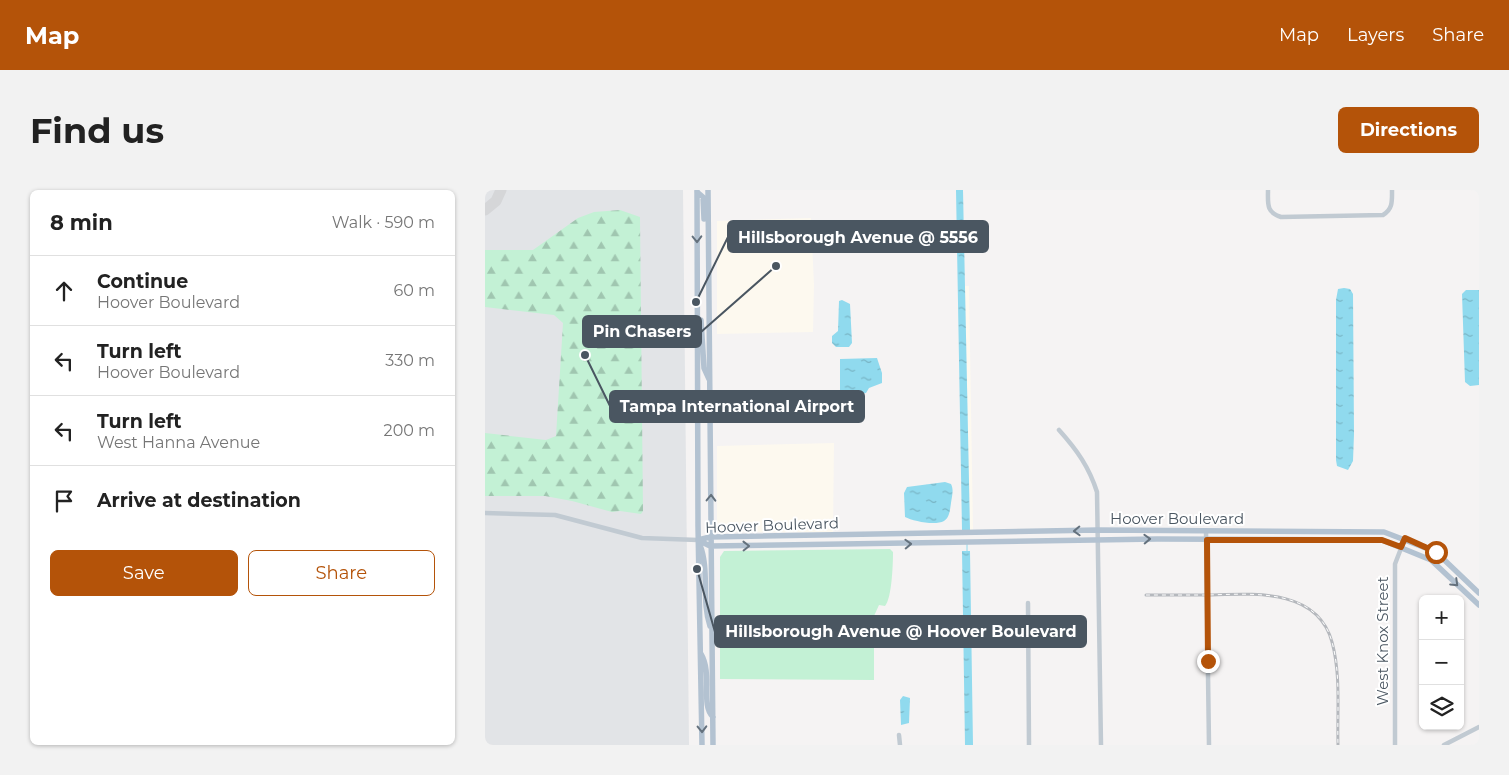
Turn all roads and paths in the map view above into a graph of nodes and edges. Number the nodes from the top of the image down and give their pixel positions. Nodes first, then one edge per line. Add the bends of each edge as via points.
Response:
1 (707, 190) edge
2 (1268, 190) edge
3 (1392, 190) edge
4 (697, 191) edge
5 (708, 250) junction
6 (699, 313) junction
7 (709, 379) junction
8 (1059, 430) dead end
9 (485, 513) edge
10 (1098, 530) junction
11 (1207, 531) junction
12 (710, 537) junction
13 (1405, 538) junction
14 (698, 540) junction
15 (1207, 540) junction
16 (1098, 541) junction
17 (710, 546) junction
18 (1401, 547) junction
19 (1479, 593) edge
20 (1028, 603) dead end
21 (1479, 606) edge
22 (712, 633) junction
23 (701, 654) junction
24 (713, 717) junction
25 (1479, 727) edge
26 (899, 735) dead end
27 (702, 745) edge
28 (713, 745) edge
29 (900, 745) edge
30 (1029, 745) edge
31 (1101, 745) edge
32 (1209, 745) edge
33 (1395, 745) edge
34 (1444, 745) edge

1 - 5 main road
2 - 3 street via 1268,207 1281,217 1383,214 1391,206
4 - 5 main road via 703,198 704,243
4 -> 6 main road
5 - 7 main road
6 - 7 main road via 705,372
6 - 14 main road
12 -> 7 main road
8 - 10 street via 1081,455 1092,476 1097,492
9 - 14 street via 555,515 642,538
10 - 11 main road, Hoover Boulevard
10 -> 12 main road, Hoover Boulevard
10 - 16 street
11 - 13 main road, Hoover Boulevard via 1384,532
11 - 15 street
12 - 14 main road, Hoover Boulevard
12 - 17 main road
13 - 18 street, West Knox Street
13 - 19 main road, Hoover Boulevard via 1436,552
14 - 17 main road, Hoover Boulevard
14 - 22 main road via 705,557 706,613
14 - 23 main road
16 -> 15 main road, Hoover Boulevard
15 - 18 main road, Hoover Boulevard via 1382,540
15 - 32 street
17 -> 16 main road, Hoover Boulevard
16 - 31 street
17 - 22 main road
18 -> 21 main road, Hoover Boulevard via 1431,560
18 - 33 street, West Knox Street via 1395,564
20 - 30 street
22 - 24 main road
23 - 24 main road via 707,664 708,713
23 -> 27 main road
24 - 28 main road
25 - 34 street
26 - 29 street

